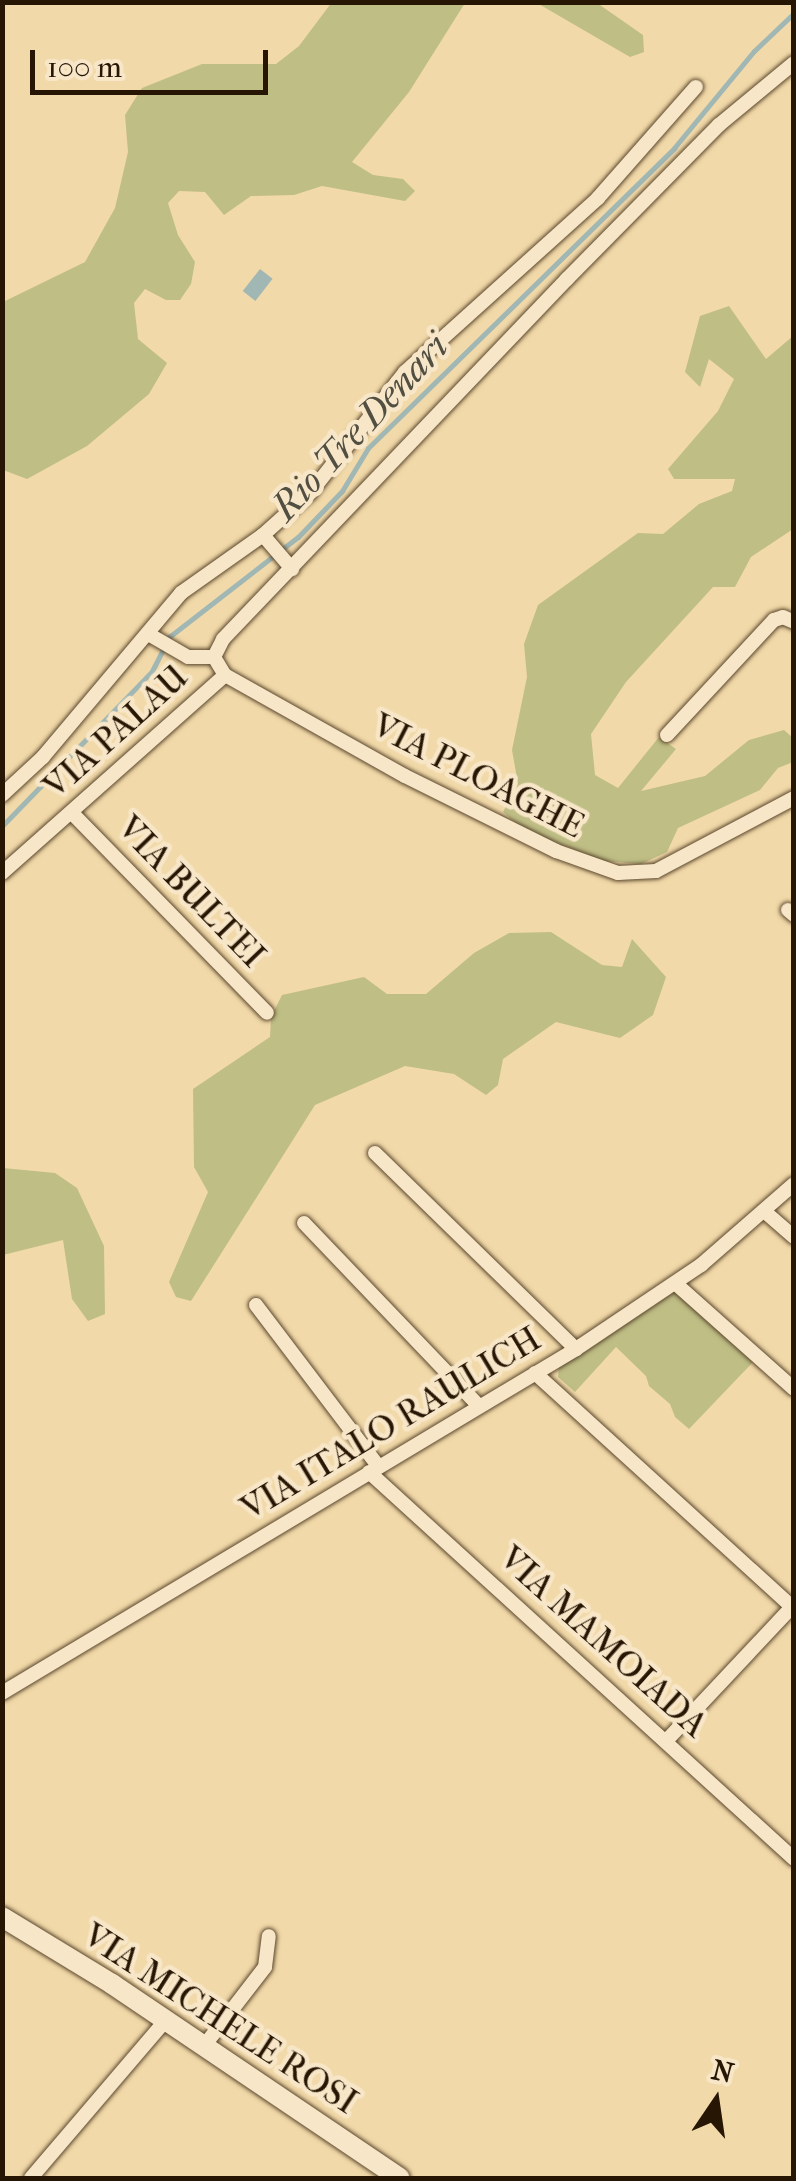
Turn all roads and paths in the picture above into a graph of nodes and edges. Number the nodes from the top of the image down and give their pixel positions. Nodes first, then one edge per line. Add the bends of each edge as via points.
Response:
1 (794, 63) edge
2 (696, 87) dead end
3 (262, 535) junction
4 (292, 569) junction
5 (794, 622) edge
6 (150, 636) junction
7 (214, 657) junction
8 (225, 675) junction
9 (667, 735) dead end
10 (2, 795) edge
11 (794, 798) edge
12 (72, 813) junction
13 (2, 874) edge
14 (268, 1013) dead end
15 (375, 1153) dead end
16 (794, 1184) edge
17 (764, 1211) junction
18 (304, 1222) dead end
19 (794, 1237) edge
20 (675, 1283) junction
21 (256, 1306) dead end
22 (576, 1348) junction
23 (534, 1373) junction
24 (794, 1389) edge
25 (479, 1406) junction
26 (374, 1469) junction
27 (792, 1608) edge
28 (2, 1693) edge
29 (667, 1740) junction
30 (794, 1859) edge
31 (2, 1918) edge
32 (268, 1936) dead end
33 (166, 2020) junction
34 (204, 2046) junction
35 (31, 2178) edge
36 (400, 2178) edge

1 - 4 street via 718,125
2 - 3 street via 598,198 405,372 311,492
3 - 4 street
3 - 6 street via 188,586
4 - 7 street via 223,639
5 - 9 street via 774,620
6 - 7 street via 188,657
6 - 10 street
7 - 8 street, VIA PLOAGHE
8 - 11 street, VIA PLOAGHE via 463,807 618,873 656,872
8 - 12 street, VIA PALAU
12 - 13 street, VIA PALAU
12 - 14 street, VIA BULTEI
15 - 22 street
16 - 17 street, VIA ITALO RAULICH
17 - 19 street
17 - 20 street, VIA ITALO RAULICH
18 - 25 street
20 - 22 street, VIA ITALO RAULICH
20 - 24 street
21 - 26 street, VIA MAMOIADA
22 - 23 street, VIA ITALO RAULICH
23 - 25 street, VIA ITALO RAULICH
23 - 27 street
25 - 26 street, VIA ITALO RAULICH
26 - 28 street, VIA ITALO RAULICH
26 - 29 street, VIA MAMOIADA
27 - 29 street
29 - 30 street, VIA MAMOIADA
31 - 33 street, VIA MICHELE ROSI
32 - 34 street via 264,1968
33 - 34 street, VIA MICHELE ROSI
33 - 35 street
34 - 36 street, VIA MICHELE ROSI

